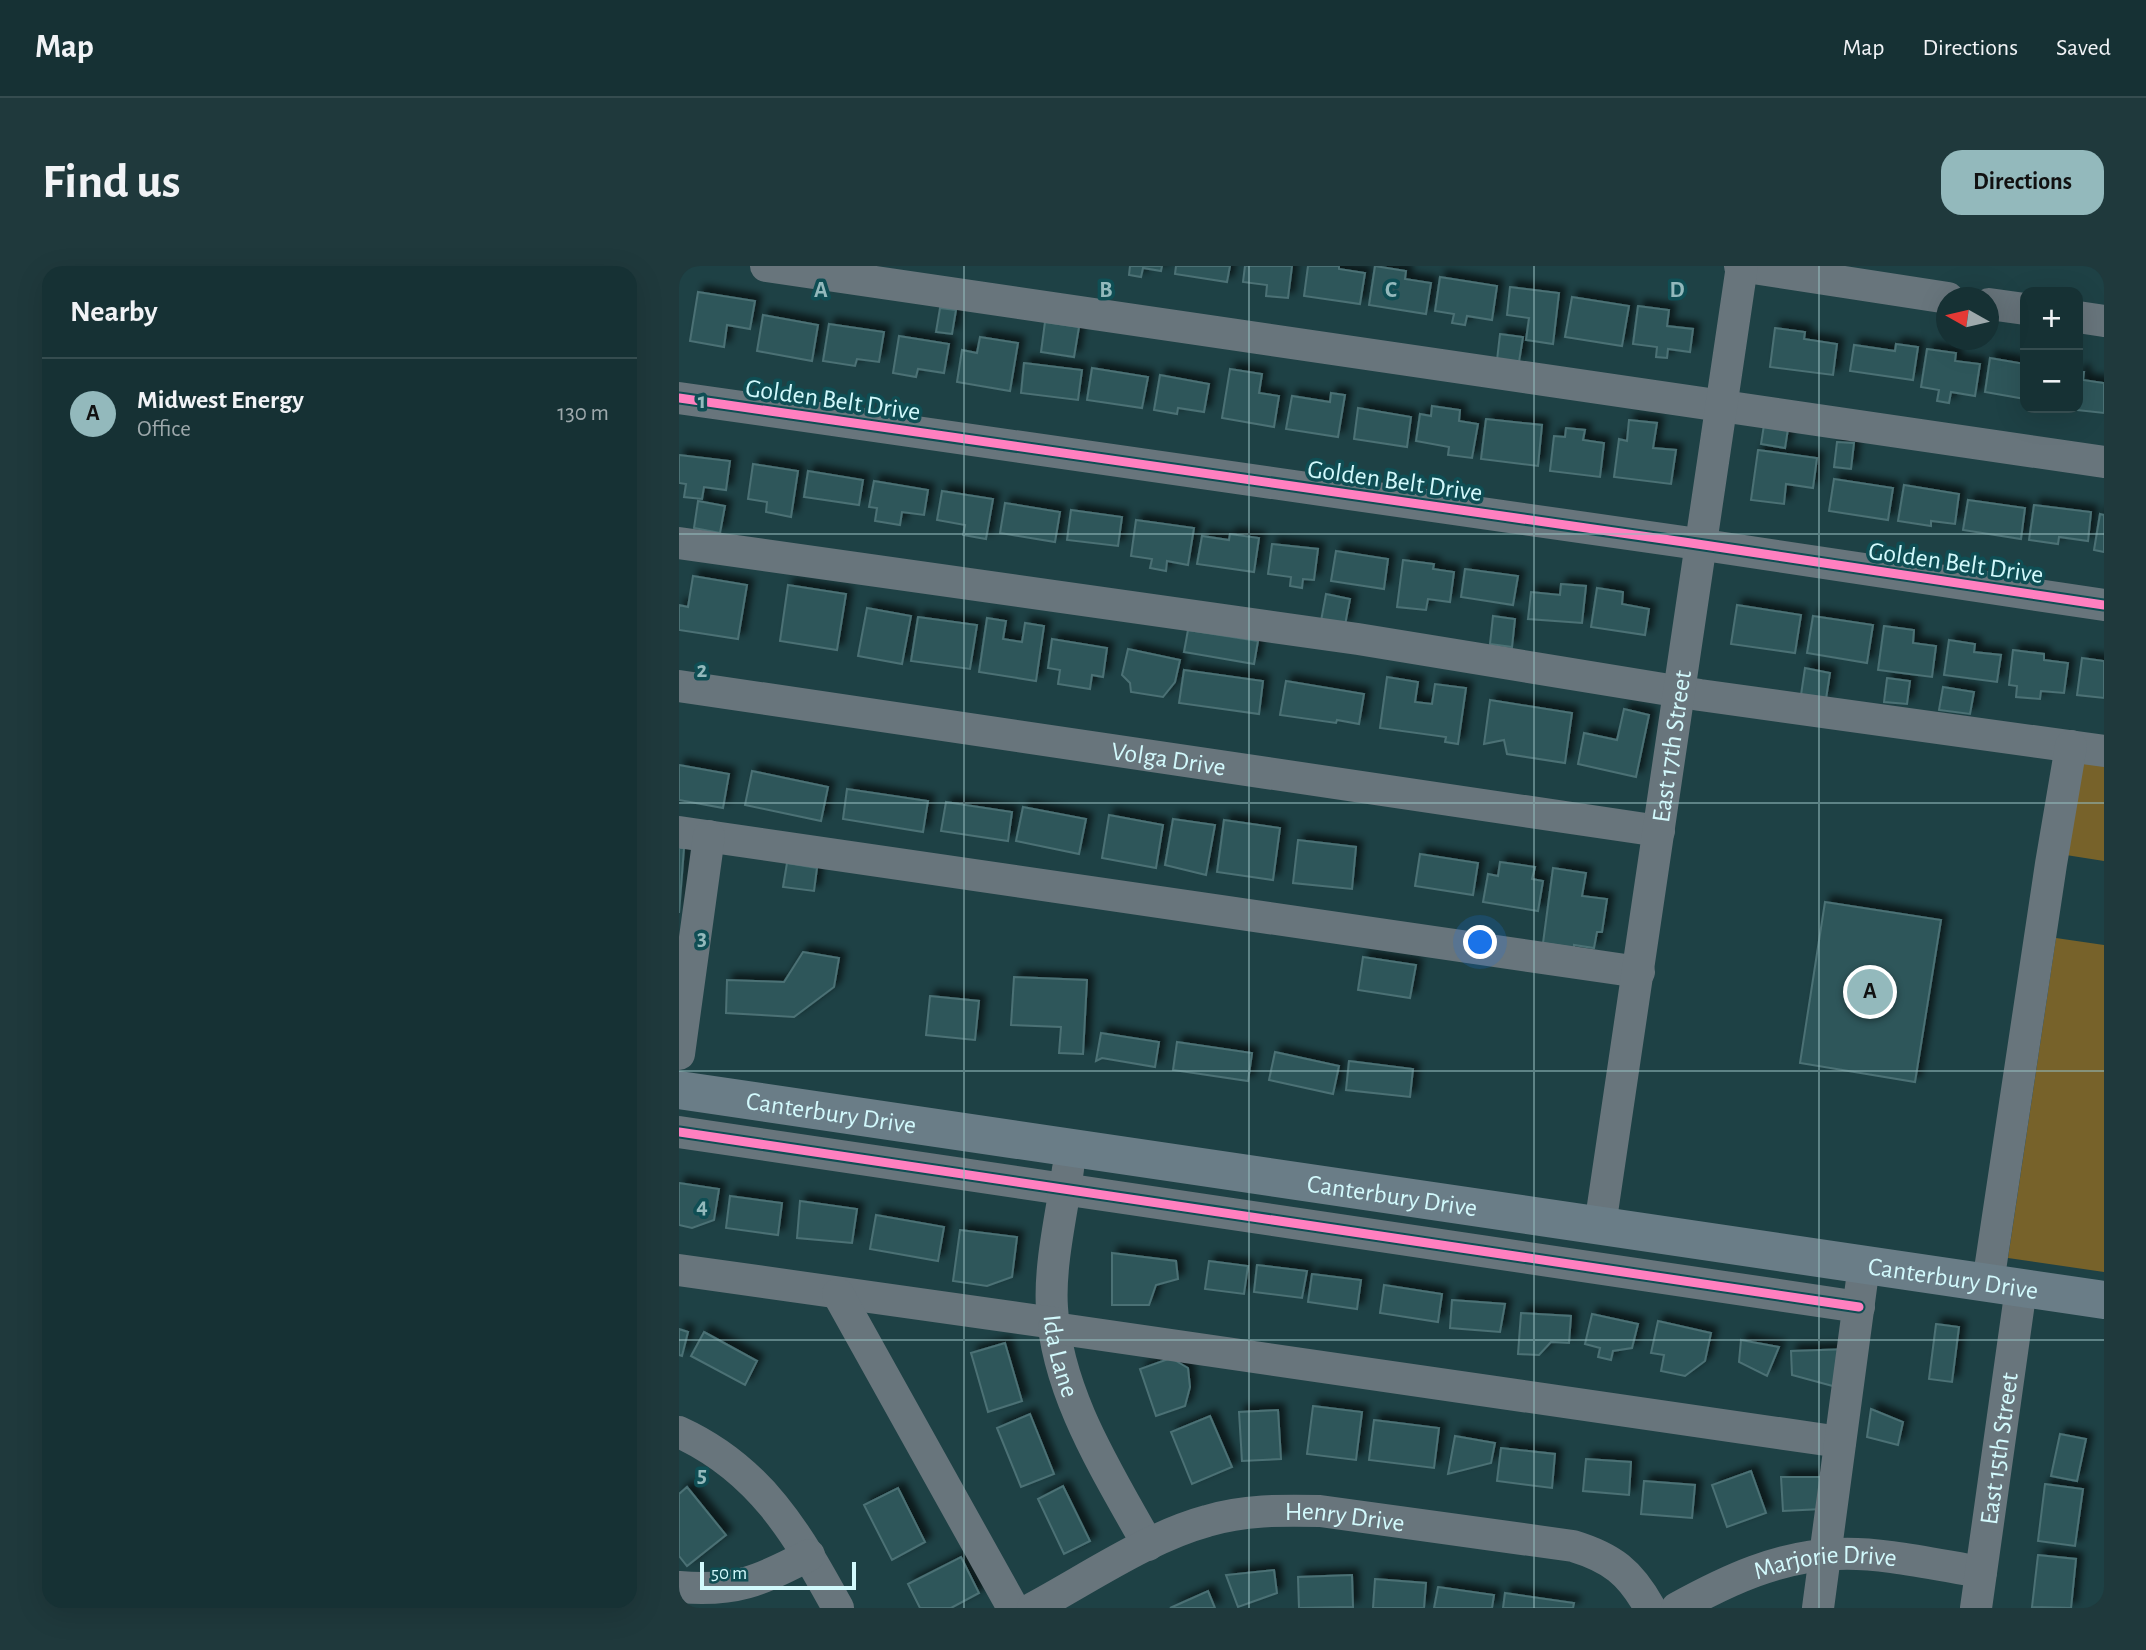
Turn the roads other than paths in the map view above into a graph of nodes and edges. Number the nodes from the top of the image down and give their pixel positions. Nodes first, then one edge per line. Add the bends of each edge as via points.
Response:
1 (767, 266) edge
2 (1741, 266) edge
3 (1936, 296) edge
4 (1999, 305) edge
5 (2020, 308) edge
6 (2083, 318) edge
7 (2104, 321) edge
8 (679, 398) edge
9 (1722, 404) junction
10 (2104, 462) edge
11 (679, 543) edge
12 (1701, 545) junction
13 (2104, 605) edge
14 (679, 686) edge
15 (1679, 692) junction
16 (2071, 746) junction
17 (2104, 751) edge
18 (1659, 831) junction
19 (694, 834) edge
20 (1639, 972) junction
21 (679, 1054) edge
22 (679, 1090) edge
23 (679, 1132) edge
24 (1071, 1148) junction
25 (1065, 1190) junction
26 (1600, 1226) junction
27 (1864, 1265) junction
28 (679, 1270) edge
29 (2004, 1286) junction
30 (838, 1294) junction
31 (2104, 1300) edge
32 (1859, 1307) junction
33 (1054, 1326) junction
34 (679, 1432) edge
35 (1840, 1441) junction
36 (1148, 1545) junction
37 (809, 1555) junction
38 (1825, 1555) junction
39 (1981, 1572) junction
40 (679, 1587) edge
41 (838, 1608) edge
42 (1013, 1608) edge
43 (1033, 1608) edge
44 (1650, 1608) edge
45 (1677, 1608) edge
46 (1818, 1608) edge
47 (1976, 1608) edge

1 - 9 street
2 - 3 street
2 - 9 street, East 17th Street
4 - 5 street
6 - 7 street
8 - 12 street, Golden Belt Drive
9 - 10 street
9 - 12 street, East 17th Street
11 - 15 street via 1358,639
12 - 13 street, Golden Belt Drive
12 - 15 street, East 17th Street
14 - 18 street, Volga Drive
15 - 16 street
15 - 18 street, East 17th Street
16 - 17 street
16 - 29 street, East 15th Street via 2050,864
18 - 20 street, East 17th Street
19 - 20 street
19 - 21 street
20 - 26 street, East 17th Street
22 - 24 main road, Canterbury Drive
23 - 25 street
24 - 25 street, Ida Lane
24 - 26 main road, Canterbury Drive
25 - 32 street
25 - 33 street, Ida Lane via 1053,1275
26 - 27 main road, Canterbury Drive
27 - 29 main road, Canterbury Drive
27 - 32 street
28 - 30 street
29 - 31 main road, Canterbury Drive
29 - 39 street, East 15th Street
30 - 33 street
30 - 42 street
32 - 35 street
33 - 35 street
33 - 36 street, Ida Lane via 1062,1365 1089,1438
34 - 37 street via 713,1450 754,1482
35 - 38 street
36 - 43 street, Henry Drive
36 - 44 street, Henry Drive via 1207,1520 1281,1510 1319,1511 1573,1546 1627,1572
37 - 40 street via 766,1578 726,1588
37 - 41 street
38 - 39 street, Marjorie Drive via 1863,1555
38 - 45 street, Marjorie Drive via 1753,1570
38 - 46 street
39 - 47 street, East 15th Street

